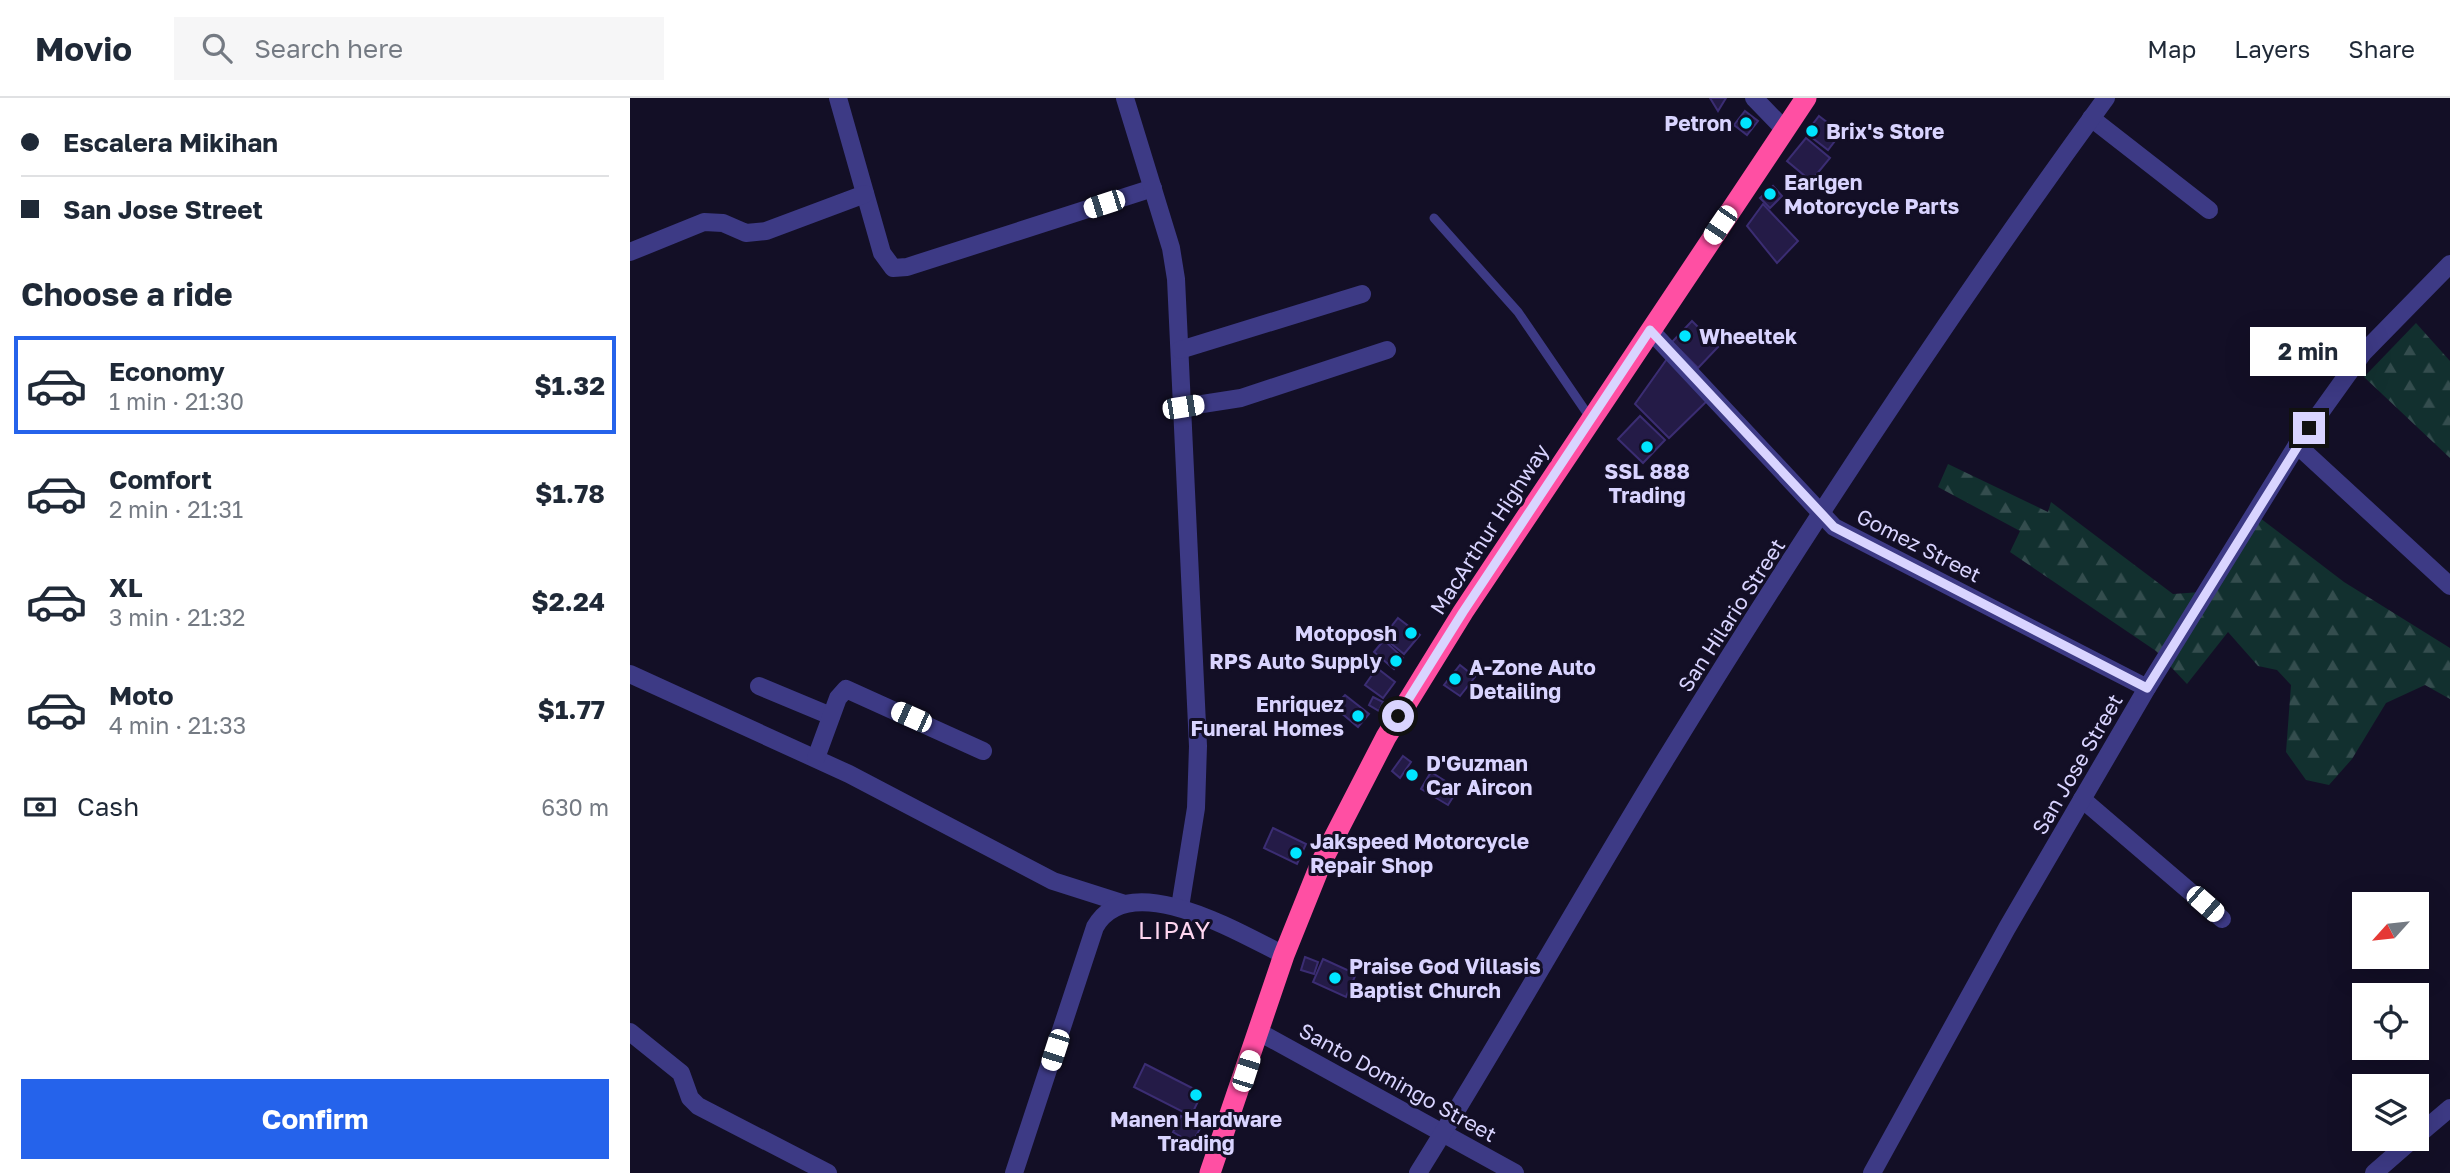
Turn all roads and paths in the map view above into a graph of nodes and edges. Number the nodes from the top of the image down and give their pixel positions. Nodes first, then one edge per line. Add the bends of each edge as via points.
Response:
1 (838, 98) edge
2 (1125, 98) edge
3 (1754, 98) edge
4 (1806, 98) edge
5 (2106, 98) edge
6 (2091, 118) junction
7 (1785, 130) junction
8 (1153, 188) junction
9 (865, 194) junction
10 (2209, 210) dead end
11 (1434, 218) dead end
12 (630, 252) edge
13 (2450, 264) edge
14 (1363, 294) dead end
15 (1650, 330) junction
16 (1180, 350) junction
17 (1387, 350) dead end
18 (1183, 407) junction
19 (1591, 419) junction
20 (2297, 445) junction
21 (1822, 511) junction
22 (2450, 586) edge
23 (630, 674) edge
24 (760, 686) dead end
25 (2147, 688) junction
26 (831, 716) junction
27 (983, 751) dead end
28 (816, 758) junction
29 (2082, 799) junction
30 (1122, 903) junction
31 (1180, 908) junction
32 (2222, 919) dead end
33 (1284, 955) junction
34 (630, 1032) edge
35 (1259, 1032) junction
36 (2450, 1108) edge
37 (2429, 1126) edge
38 (1444, 1132) junction
39 (2400, 1151) edge
40 (828, 1173) edge
41 (1014, 1173) edge
42 (1210, 1173) edge
43 (1418, 1173) edge
44 (1515, 1173) edge
45 (1872, 1173) edge
46 (2374, 1173) edge

1 - 9 street
2 - 8 street
3 - 7 street
4 - 7 highway, MacArthur Highway
5 - 6 street, San Hilario Street
6 - 10 street
6 - 21 street, San Hilario Street
7 - 15 highway, MacArthur Highway
8 - 9 street via 897,269 882,253
8 - 16 street via 1171,248
9 - 12 street via 766,231 746,233 723,223 704,222
11 - 19 lane via 1518,312
13 - 20 street, San Jose Street via 2363,353
14 - 16 street
15 - 19 highway, MacArthur Highway
15 - 21 street, Gomez Street
16 - 18 street
17 - 18 street via 1241,398
18 - 31 street via 1198,746 1196,808
19 - 33 highway, MacArthur Highway via 1385,737 1341,819
20 - 22 street
20 - 25 street, San Jose Street
21 - 25 street, Gomez Street via 1834,527
21 - 38 street, San Hilario Street via 1660,769
23 - 28 street
24 - 26 street
25 - 29 street, San Jose Street
26 - 27 street via 841,692 849,689
26 - 28 street
28 - 30 street via 1053,881
29 - 32 street
29 - 45 street, San Jose Street
30 - 31 street
30 - 41 street via 1101,916 1096,927
31 - 33 street
33 - 35 highway, MacArthur Highway
34 - 40 street via 681,1073 698,1106
35 - 38 street, Santo Domingo Street
35 - 42 highway, MacArthur Highway
36 - 37 street
38 - 43 street, San Hilario Street
38 - 44 street, Santo Domingo Street
39 - 46 street

